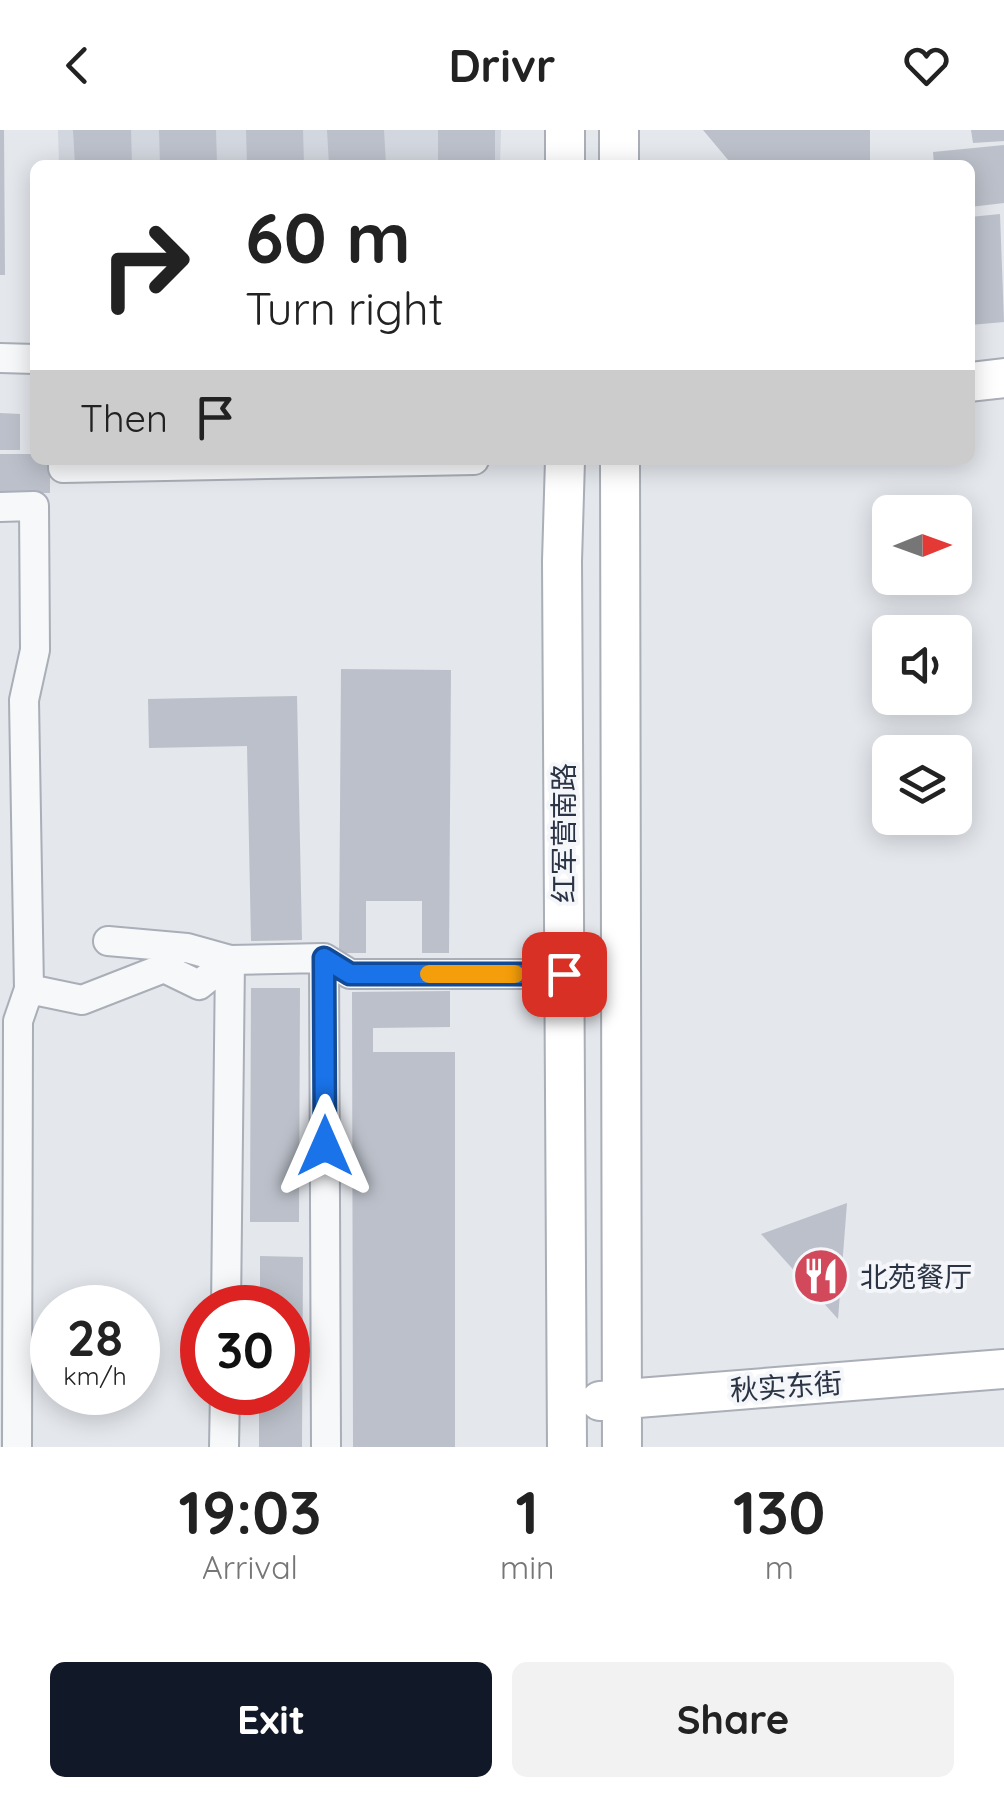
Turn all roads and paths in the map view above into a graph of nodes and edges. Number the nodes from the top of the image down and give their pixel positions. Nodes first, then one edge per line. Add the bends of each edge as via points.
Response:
1 (565, 130) edge
2 (619, 130) edge
3 (565, 160) edge
4 (619, 160) edge
5 (0, 358) edge
6 (30, 359) edge
7 (1004, 378) edge
8 (975, 381) edge
9 (64, 465) edge
10 (218, 465) edge
11 (565, 465) edge
12 (620, 465) edge
13 (0, 507) edge
14 (108, 942) dead end
15 (324, 958) junction
16 (230, 960) junction
17 (564, 974) junction
18 (29, 989) junction
19 (226, 1285) edge
20 (1004, 1369) edge
21 (622, 1399) junction
22 (567, 1403) junction
23 (225, 1415) edge
24 (17, 1447) edge
25 (224, 1447) edge
26 (326, 1447) edge
27 (567, 1447) edge
28 (622, 1447) edge

1 - 3 main road
2 - 4 main road
5 - 6 street
7 - 8 main road
9 - 10 street
11 - 17 main road, 红军营南路
12 - 21 main road, 红军营南路
13 - 18 street via 34,506 35,650 24,700
14 - 16 street via 187,948
15 - 16 street
15 - 17 street via 350,974
15 - 26 street
16 - 18 street via 198,984 164,968 82,1000
16 - 19 street
17 - 22 main road, 红军营南路
18 - 24 street via 18,1021
20 - 21 main road, 秋实东街
21 - 22 main road, 秋实东街
21 - 28 main road, 红军营南路
22 - 27 main road, 红军营南路
23 - 25 street

